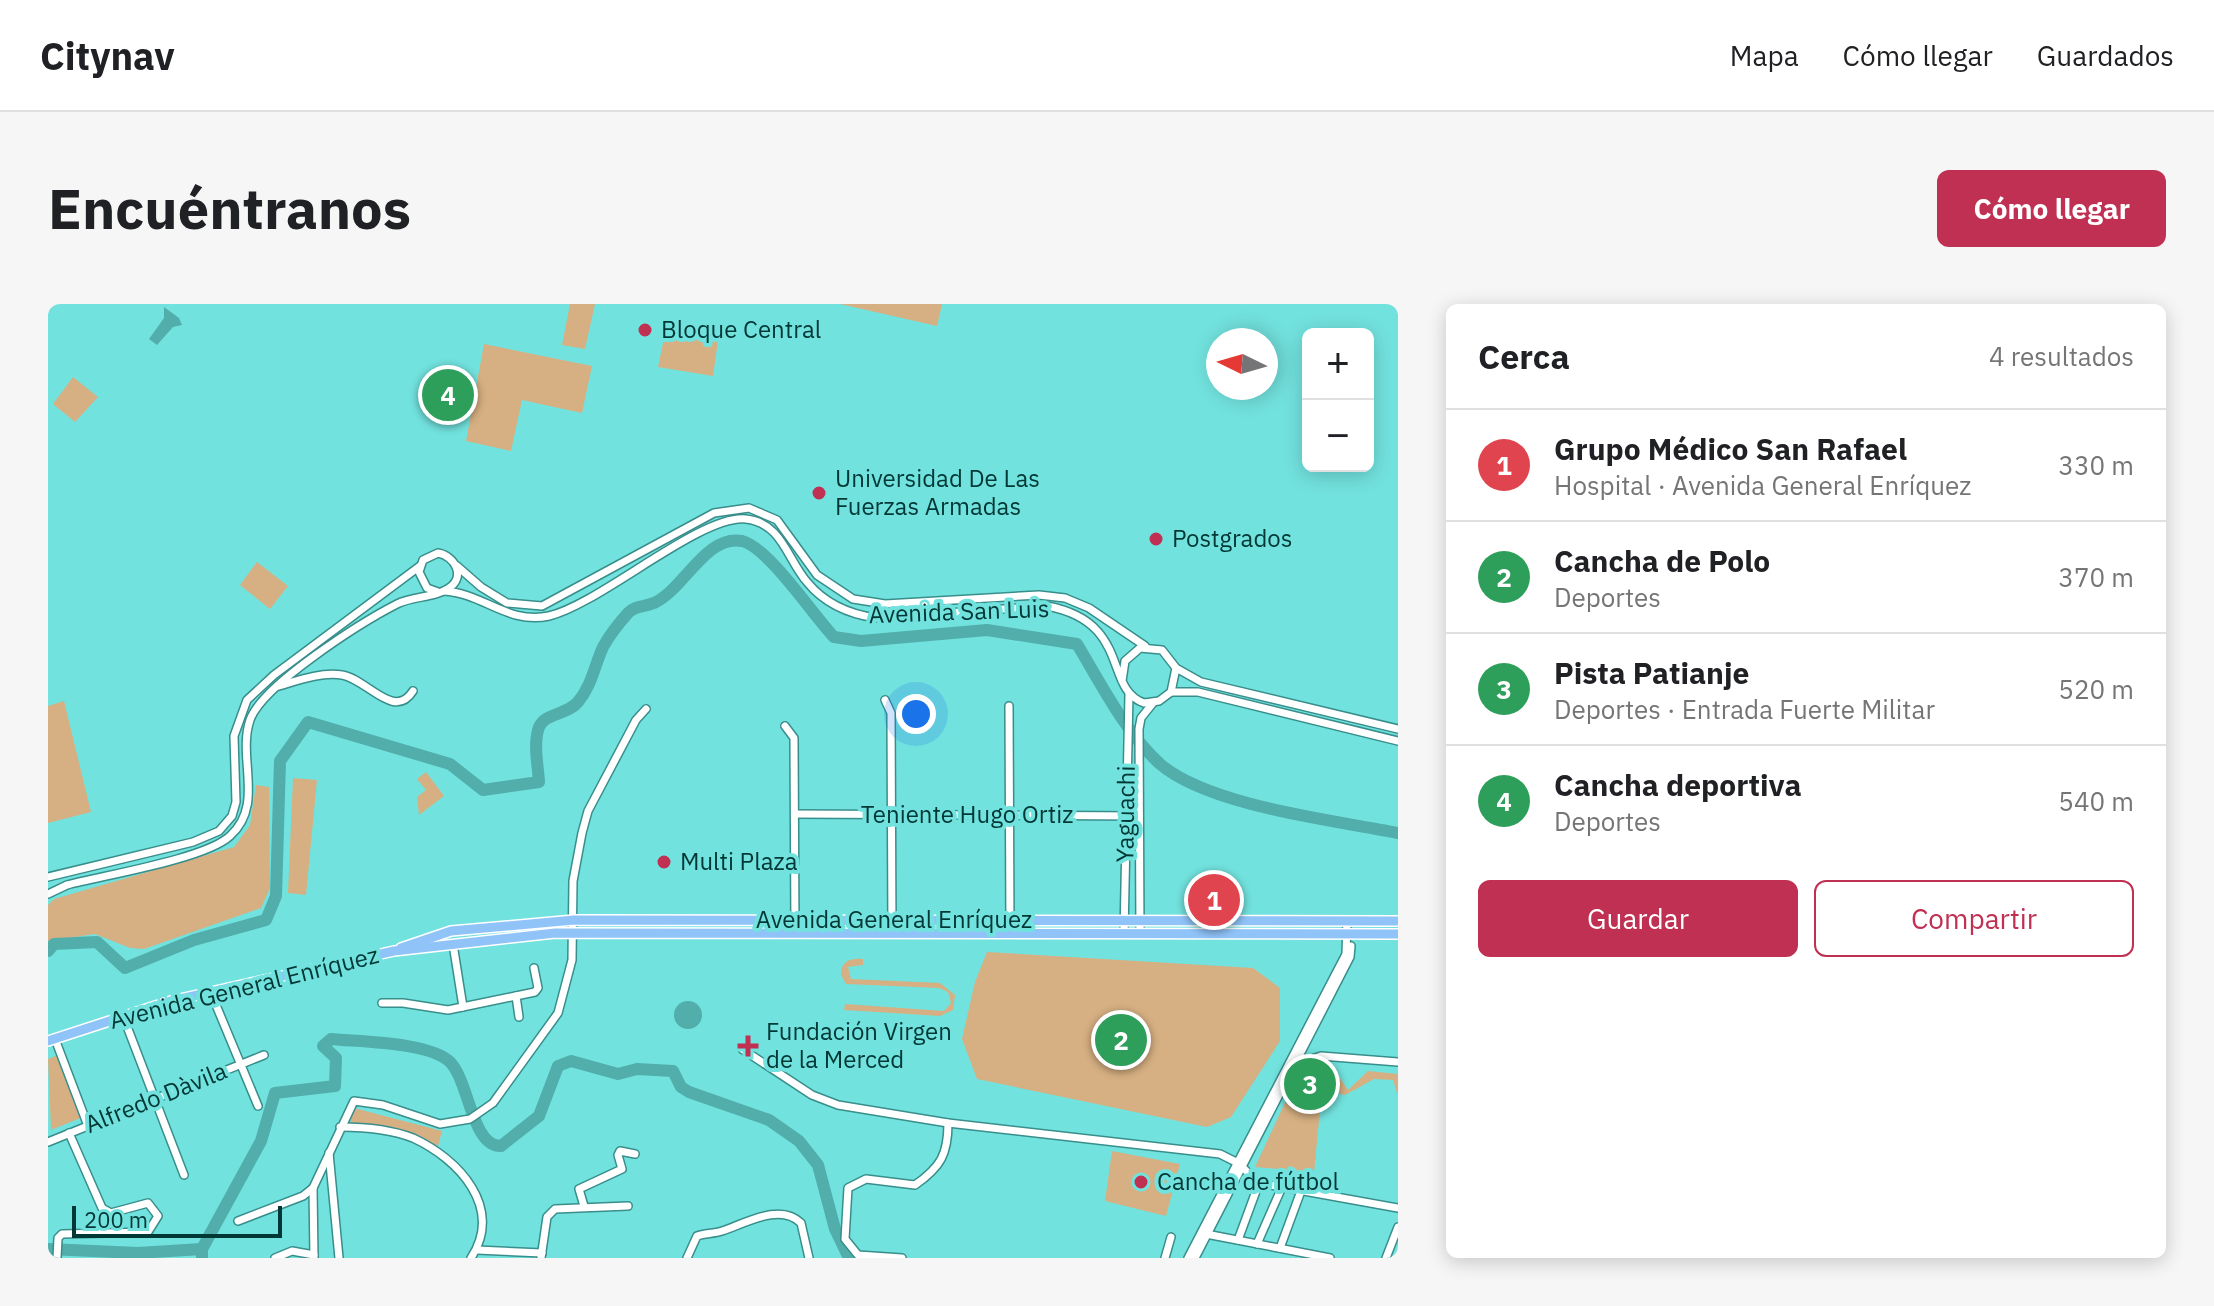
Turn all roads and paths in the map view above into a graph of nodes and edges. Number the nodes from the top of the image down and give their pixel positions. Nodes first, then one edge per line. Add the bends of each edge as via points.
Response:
1 (420, 566) junction
2 (457, 566) junction
3 (441, 591) junction
4 (1147, 647) junction
5 (1176, 668) junction
6 (1122, 681) junction
7 (275, 687) junction
8 (413, 691) dead end
9 (1171, 692) junction
10 (1129, 694) junction
11 (885, 700) dead end
12 (1153, 703) junction
13 (1009, 706) dead end
14 (646, 709) dead end
15 (785, 726) dead end
16 (1398, 729) edge
17 (1398, 741) edge
18 (795, 814) junction
19 (892, 814) junction
20 (1009, 814) junction
21 (1126, 816) junction
22 (1139, 816) junction
23 (119, 861) junction
24 (122, 871) junction
25 (48, 877) edge
26 (48, 894) edge
27 (671, 919) junction
28 (574, 920) junction
29 (794, 920) junction
30 (1010, 920) junction
31 (1350, 920) junction
32 (554, 921) junction
33 (892, 921) junction
34 (1125, 921) junction
35 (1139, 921) junction
36 (1398, 921) edge
37 (672, 931) junction
38 (574, 932) junction
39 (1010, 932) junction
40 (555, 933) junction
41 (795, 933) junction
42 (892, 933) junction
43 (1124, 934) junction
44 (1140, 934) junction
45 (1398, 934) edge
46 (1350, 935) junction
47 (453, 944) junction
48 (394, 951) junction
49 (534, 968) dead end
50 (211, 993) junction
51 (516, 996) junction
52 (382, 1003) dead end
53 (463, 1007) junction
54 (123, 1016) junction
55 (519, 1017) dead end
56 (52, 1040) edge
57 (742, 1049) dead end
58 (264, 1055) dead end
59 (1398, 1062) edge
60 (240, 1063) junction
61 (1296, 1064) junction
62 (1287, 1067) junction
63 (153, 1099) junction
64 (258, 1106) dead end
65 (948, 1123) junction
66 (88, 1126) junction
67 (340, 1127) junction
68 (69, 1133) junction
69 (49, 1138) edge
70 (328, 1152) junction
71 (635, 1154) dead end
72 (1240, 1165) junction
73 (184, 1175) dead end
74 (1259, 1183) junction
75 (1282, 1187) junction
76 (313, 1188) junction
77 (1301, 1191) junction
78 (584, 1206) junction
79 (628, 1206) dead end
80 (1398, 1208) edge
81 (238, 1221) dead end
82 (1398, 1227) edge
83 (1204, 1234) junction
84 (1171, 1237) dead end
85 (1238, 1240) junction
86 (1257, 1244) junction
87 (1280, 1248) junction
88 (477, 1250) junction
89 (542, 1256) edge
90 (314, 1257) edge
91 (57, 1258) edge
92 (275, 1258) edge
93 (339, 1258) edge
94 (471, 1258) edge
95 (687, 1258) edge
96 (809, 1258) edge
97 (902, 1258) edge
98 (1165, 1258) edge
99 (1188, 1258) edge
100 (1195, 1258) edge
101 (1330, 1258) edge
102 (1386, 1258) edge

1 - 2 street via 427,556 438,553
1 - 3 street via 422,583
1 - 23 street via 247,700 235,727 236,802 228,822 208,837
2 - 3 street via 454,584
2 - 4 street, Avenida San Luis via 507,603 542,606 714,513 749,508 777,520 817,575 853,599 885,604 1065,598
3 - 6 street, Avenida San Luis via 460,593 512,616 547,616 717,524 749,520 774,531 804,579 838,607 876,618 1060,609 1084,620 1108,641
3 - 7 street via 380,613
4 - 5 street via 1162,650
4 - 6 street via 1125,661
5 - 9 street
5 - 16 street via 1201,682
6 - 10 street
7 - 8 street via 339,674 400,704
7 - 24 street via 250,721 248,804 238,828 204,851
9 - 12 street
9 - 17 street via 1198,692
10 - 12 street
10 - 21 street, Yaguachi
11 - 19 street via 891,713
12 - 22 street, Yaguachi via 1139,729
13 - 20 street
14 - 28 street via 588,811 576,854
15 - 18 street via 794,738
18 - 19 street, Teniente Hugo Ortiz
18 - 29 street
19 - 20 street, Teniente Hugo Ortiz
19 - 33 street
20 - 21 street, Teniente Hugo Ortiz
20 - 30 street
21 - 22 street, Teniente Hugo Ortiz
21 - 34 street, Yaguachi
22 - 35 street, Yaguachi
23 - 24 street
23 - 25 street
24 - 26 street
27 - 28 main road, Avenida General Enríquez
27 - 29 main road, Avenida General Enríquez
27 - 37 main road
28 - 32 main road, Avenida General Enríquez
28 - 38 street
29 - 33 main road, Avenida General Enríquez
29 - 41 street
30 - 33 main road, Avenida General Enríquez
30 - 34 main road, Avenida General Enríquez
30 - 39 street
31 - 35 main road, Avenida General Enríquez
31 - 36 main road, Avenida General Enríquez
31 - 46 street
32 - 40 main road
32 - 48 main road, Avenida General Enríquez via 451,931
33 - 42 street
34 - 35 main road, Avenida General Enríquez
34 - 43 street, Yaguachi
35 - 44 street, Yaguachi
37 - 38 main road, Avenida General Enríquez
37 - 41 main road, Avenida General Enríquez
38 - 40 main road, Avenida General Enríquez
38 - 67 street via 558,1013 484,1111 440,1124 354,1101
39 - 42 main road, Avenida General Enríquez
39 - 43 main road, Avenida General Enríquez
40 - 47 main road, Avenida General Enríquez
41 - 42 main road, Avenida General Enríquez
43 - 44 main road, Avenida General Enríquez
44 - 46 main road, Avenida General Enríquez
45 - 46 main road, Avenida General Enríquez
46 - 61 street via 1350,957
46 - 62 street via 1346,954
47 - 48 main road, Avenida General Enríquez
47 - 53 street
48 - 50 main road, Avenida General Enríquez
49 - 51 street via 538,991
50 - 54 main road, Avenida General Enríquez
50 - 60 street
51 - 53 street
51 - 55 street
52 - 53 street
54 - 56 main road, Avenida General Enríquez
54 - 63 street
56 - 66 street
57 - 65 street via 812,1095 838,1105
58 - 60 street, Alfredo Dàvila
59 - 61 street via 1321,1056
60 - 63 street, Alfredo Dàvila
60 - 64 street
61 - 62 street
61 - 72 street
62 - 72 street
63 - 66 street, Alfredo Dàvila
63 - 73 street
65 - 72 street via 1205,1152
65 - 97 street via 947,1153 940,1166 915,1185 866,1179 848,1188 845,1239 858,1255
66 - 68 street, Alfredo Dàvila
67 - 70 street
67 - 88 street via 412,1138 460,1174 475,1189 483,1209
68 - 69 street, Alfredo Dàvila
68 - 91 street via 102,1208 111,1213 148,1203 158,1216 148,1232 62,1234
70 - 76 street
70 - 93 street
71 - 78 street via 620,1151 622,1169 579,1189
72 - 74 street
72 - 83 street
74 - 75 street
74 - 85 street
75 - 77 street
75 - 86 street
76 - 81 street
76 - 90 street
77 - 80 street
77 - 87 street
78 - 79 street
78 - 89 street via 555,1209 547,1217
82 - 102 street
83 - 85 street
83 - 99 street
83 - 100 street
84 - 98 street
85 - 86 street
86 - 87 street
87 - 101 street
88 - 89 street
88 - 94 street
90 - 92 street via 292,1251
95 - 96 street via 697,1236 780,1215 801,1223

